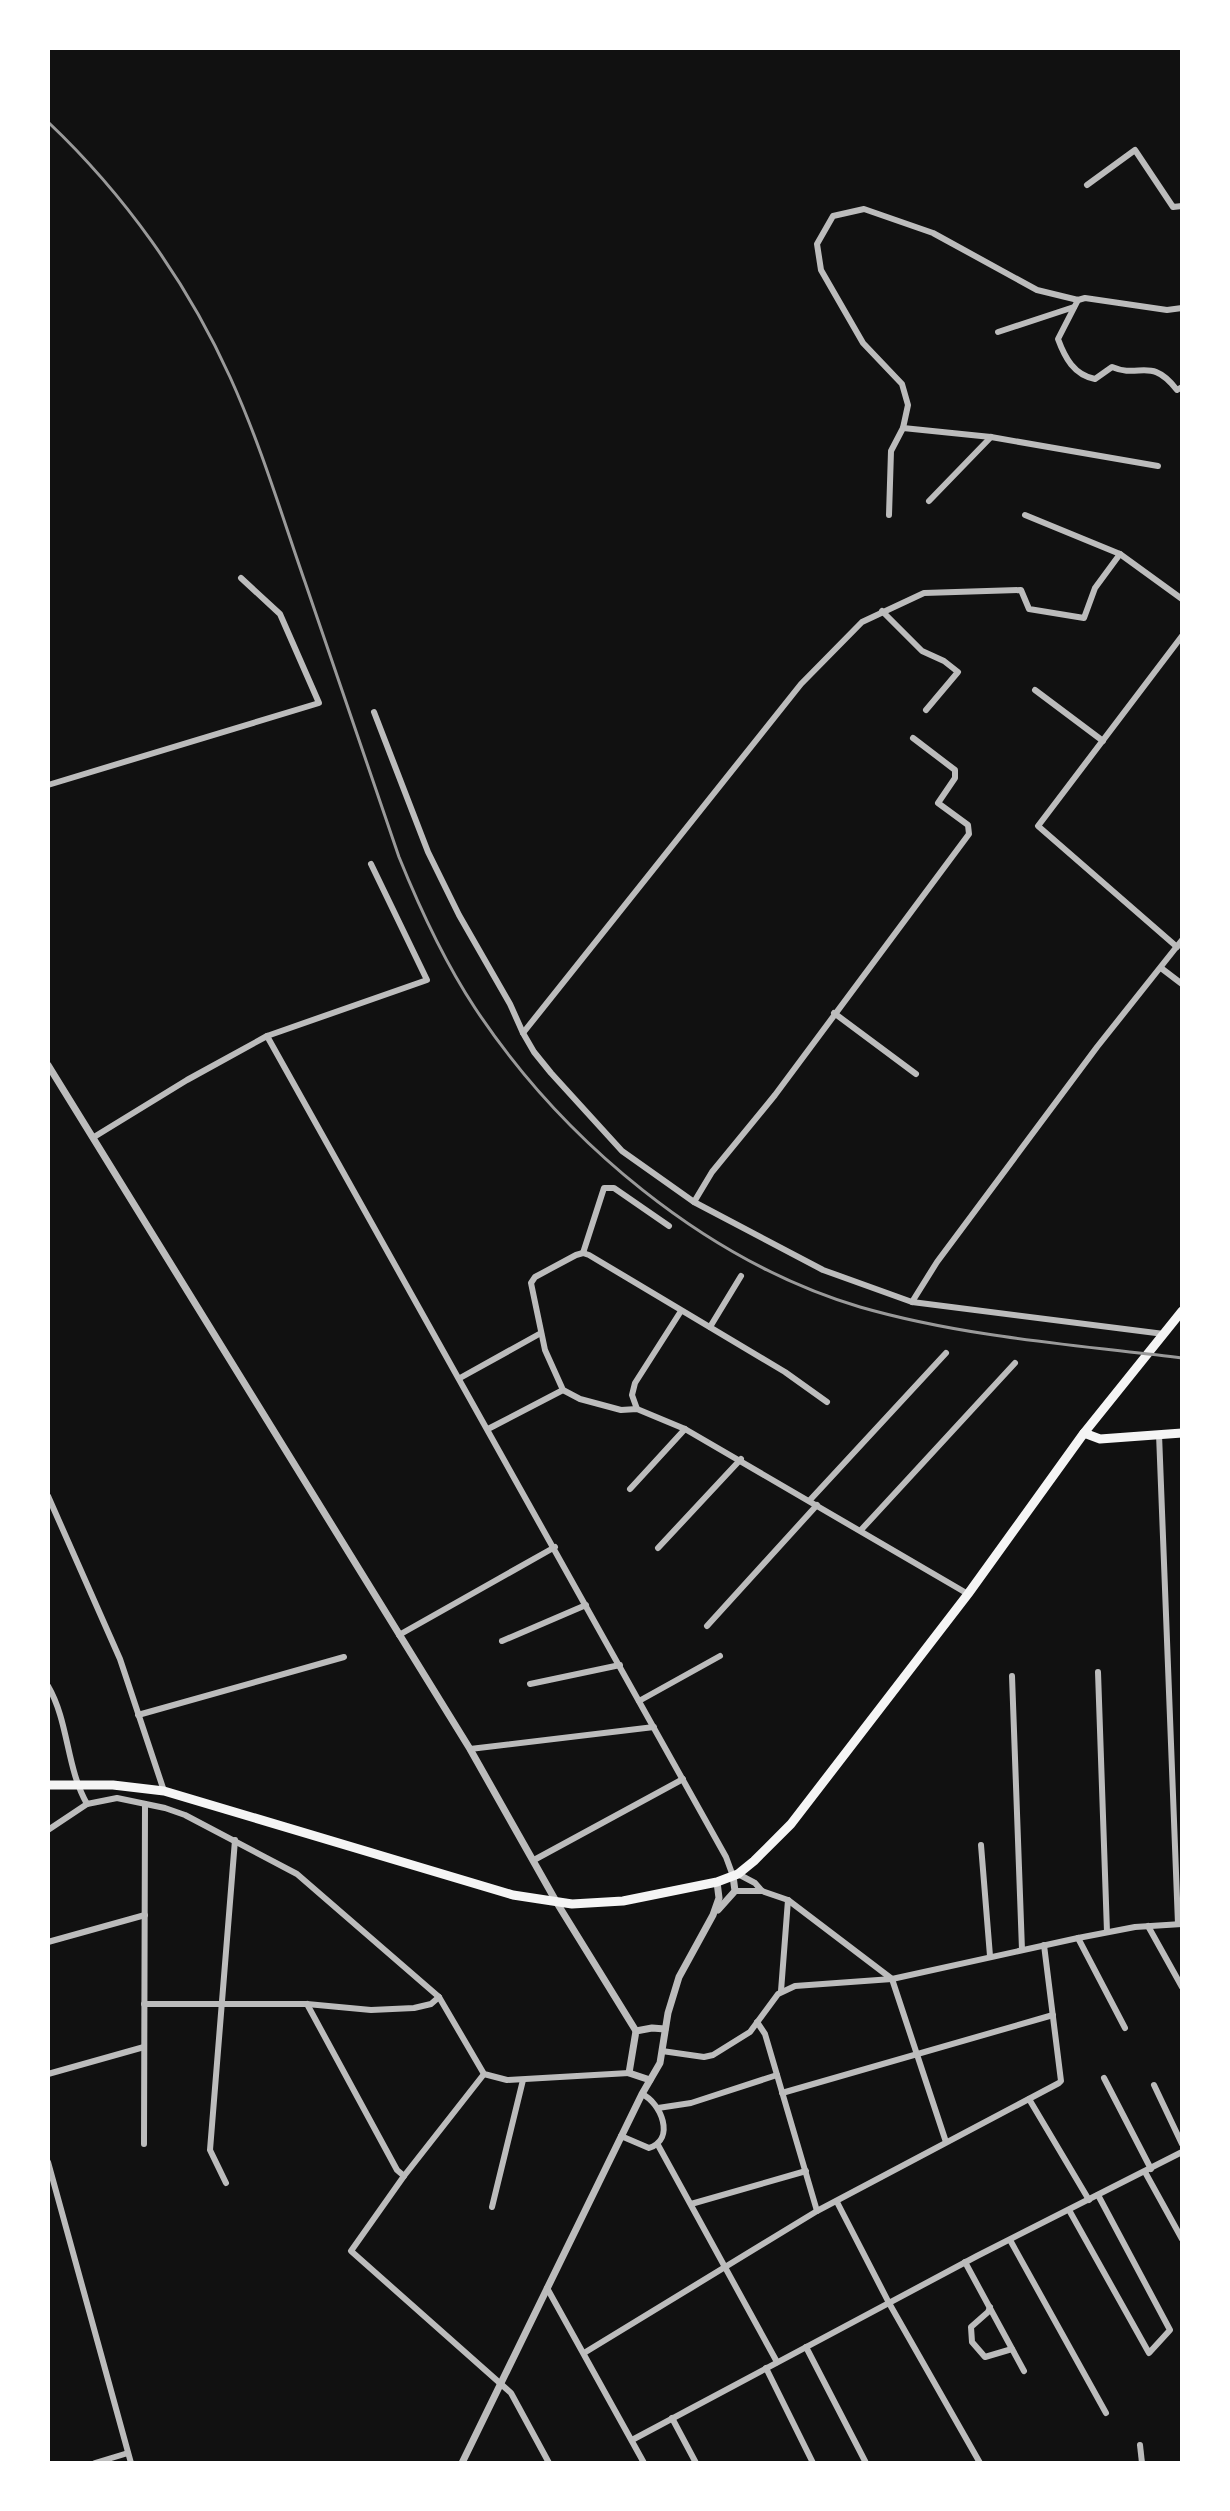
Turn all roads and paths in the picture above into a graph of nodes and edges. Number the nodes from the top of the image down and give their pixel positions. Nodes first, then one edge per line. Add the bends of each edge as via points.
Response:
1 (1087, 185) dead end
2 (1182, 206) edge
3 (1076, 304) junction
4 (1182, 308) edge
5 (998, 332) dead end
6 (1182, 387) edge
7 (903, 428) junction
8 (991, 437) junction
9 (1158, 466) dead end
10 (929, 501) dead end
11 (889, 515) dead end
12 (1025, 515) dead end
13 (1120, 554) junction
14 (241, 578) dead end
15 (1182, 599) edge
16 (882, 611) junction
17 (1182, 636) edge
18 (1035, 690) dead end
19 (926, 710) dead end
20 (374, 712) dead end
21 (913, 738) dead end
22 (1103, 741) junction
23 (48, 785) edge
24 (371, 864) dead end
25 (1182, 940) edge
26 (1177, 947) junction
27 (1161, 968) junction
28 (1182, 984) edge
29 (834, 1013) junction
30 (523, 1033) junction
31 (267, 1036) junction
32 (48, 1065) edge
33 (916, 1074) dead end
34 (94, 1137) junction
35 (694, 1202) junction
36 (669, 1226) dead end
37 (583, 1253) junction
38 (741, 1276) dead end
39 (912, 1302) junction
40 (681, 1311) junction
41 (1182, 1311) edge
42 (1178, 1321) edge
43 (710, 1327) junction
44 (541, 1333) junction
45 (1164, 1334) junction
46 (946, 1353) dead end
47 (1015, 1363) dead end
48 (460, 1378) junction
49 (563, 1390) junction
50 (827, 1402) dead end
51 (637, 1409) junction
52 (488, 1429) junction
53 (685, 1429) junction
54 (1084, 1433) junction
55 (1182, 1433) edge
56 (1159, 1434) junction
57 (741, 1459) junction
58 (630, 1489) dead end
59 (48, 1496) edge
60 (814, 1502) junction
61 (861, 1530) junction
62 (555, 1547) junction
63 (658, 1548) dead end
64 (968, 1594) junction
65 (586, 1605) junction
66 (707, 1626) dead end
67 (399, 1635) junction
68 (502, 1641) dead end
69 (720, 1656) dead end
70 (344, 1657) dead end
71 (620, 1665) junction
72 (1098, 1672) dead end
73 (1012, 1676) dead end
74 (530, 1684) dead end
75 (48, 1686) edge
76 (639, 1701) junction
77 (138, 1715) junction
78 (654, 1727) junction
79 (470, 1749) junction
80 (683, 1779) junction
81 (48, 1785) edge
82 (77, 1785) junction
83 (164, 1791) junction
84 (87, 1804) junction
85 (145, 1805) junction
86 (48, 1830) edge
87 (235, 1840) junction
88 (981, 1845) dead end
89 (534, 1860) junction
90 (736, 1875) junction
91 (717, 1882) junction
92 (735, 1891) junction
93 (762, 1891) junction
94 (788, 1900) junction
95 (557, 1903) junction
96 (145, 1915) junction
97 (713, 1915) junction
98 (1180, 1924) edge
99 (1148, 1926) junction
100 (1107, 1932) junction
101 (1078, 1938) junction
102 (48, 1942) edge
103 (1044, 1945) junction
104 (1022, 1950) junction
105 (990, 1956) junction
106 (892, 1979) junction
107 (1182, 1987) edge
108 (781, 1991) junction
109 (439, 1997) junction
110 (144, 2004) junction
111 (221, 2004) junction
112 (307, 2004) junction
113 (1053, 2015) junction
114 (757, 2022) junction
115 (1125, 2028) dead end
116 (665, 2029) junction
117 (636, 2031) junction
118 (144, 2047) junction
119 (662, 2051) junction
120 (918, 2052) junction
121 (629, 2073) junction
122 (48, 2074) edge
123 (484, 2074) junction
124 (777, 2075) junction
125 (1104, 2078) dead end
126 (523, 2080) junction
127 (650, 2080) junction
128 (1154, 2085) dead end
129 (782, 2093) junction
130 (642, 2094) junction
131 (1029, 2099) junction
132 (658, 2108) junction
133 (621, 2136) junction
134 (946, 2142) junction
135 (144, 2144) dead end
136 (1182, 2144) edge
137 (658, 2145) junction
138 (1182, 2152) edge
139 (48, 2162) edge
140 (1148, 2170) junction
141 (806, 2171) junction
142 (404, 2176) junction
143 (226, 2183) dead end
144 (1098, 2195) junction
145 (1089, 2200) junction
146 (837, 2202) junction
147 (691, 2204) junction
148 (492, 2207) dead end
149 (1069, 2210) junction
150 (817, 2211) junction
151 (1182, 2239) edge
152 (1010, 2240) junction
153 (965, 2262) junction
154 (726, 2269) junction
155 (547, 2288) junction
156 (889, 2303) junction
157 (990, 2307) junction
158 (806, 2347) junction
159 (1012, 2349) junction
160 (584, 2353) junction
161 (777, 2362) junction
162 (766, 2368) junction
163 (1024, 2371) dead end
164 (501, 2383) junction
165 (1106, 2413) dead end
166 (672, 2418) junction
167 (632, 2440) junction
168 (1140, 2445) dead end
169 (128, 2453) junction
170 (95, 2463) edge
171 (131, 2463) edge
172 (462, 2463) edge
173 (549, 2463) edge
174 (644, 2463) edge
175 (696, 2463) edge
176 (813, 2463) edge
177 (866, 2463) edge
178 (980, 2463) edge
179 (1142, 2463) edge

1 - 2 street via 1135,150 1173,207
3 - 4 street via 1085,298
3 - 5 street
3 - 6 street via 1058,339 1075,370 1095,379 1112,367 1127,372 1147,369 1177,390
3 - 7 street via 1037,290 933,233 864,209 833,216 817,244 821,270 863,343 902,384 908,405
7 - 8 street
7 - 11 street via 891,451
8 - 9 street
8 - 10 street
12 - 13 street
13 - 15 street
13 - 16 street via 1095,588 1084,618 1029,609 1021,590 924,593
14 - 23 street via 280,614 319,703
16 - 19 street via 922,651 958,672
16 - 30 street via 862,622 801,684
17 - 22 street
18 - 22 street
20 - 30 street via 428,852
21 - 29 street via 955,770 938,803 970,829
22 - 26 street via 1038,826
24 - 31 street via 427,980
25 - 26 street
26 - 27 street
27 - 28 street
27 - 39 street via 1097,1047
29 - 33 street
29 - 35 street
30 - 35 street via 542,1063 622,1151
31 - 34 street
31 - 48 street
32 - 34 street
34 - 67 street
35 - 39 street via 823,1270
36 - 37 street via 614,1188 604,1188
37 - 40 street
37 - 44 street via 531,1283
38 - 43 street
39 - 45 street
40 - 43 street
40 - 51 street via 635,1383
41 - 42 main road
42 - 45 main road
43 - 50 street
44 - 48 street
44 - 49 street
45 - 54 main road
46 - 60 street
47 - 61 street
48 - 52 street
49 - 51 street via 621,1410
49 - 52 street
51 - 53 street
52 - 62 street
53 - 57 street
53 - 58 street
54 - 56 main road via 1100,1439
54 - 64 main road
55 - 56 main road
56 - 98 street
57 - 60 street
57 - 63 street
59 - 77 street via 120,1659
60 - 61 street
60 - 66 street
61 - 64 street
62 - 65 street
62 - 67 street
64 - 90 main road via 791,1824
65 - 68 street
65 - 71 street
67 - 79 street
69 - 76 street
70 - 77 street
71 - 74 street
71 - 76 street
72 - 100 street
73 - 104 street
75 - 82 street
76 - 78 street
77 - 83 street
78 - 79 street
78 - 80 street
79 - 89 street
80 - 89 street
80 - 90 street
81 - 82 main road
82 - 83 main road
82 - 84 street
83 - 95 main road via 513,1895
84 - 85 street via 117,1798
84 - 86 street
85 - 87 street via 185,1815
85 - 96 street
87 - 109 street via 297,1874
87 - 111 street
88 - 105 street
89 - 95 street
90 - 91 main road
90 - 92 street
90 - 93 street
91 - 95 main road via 623,1901
91 - 97 street via 720,1896
92 - 93 street
92 - 97 street
93 - 94 street
94 - 106 street
94 - 108 street
95 - 117 street
96 - 102 street
96 - 110 street
97 - 116 street via 682,1968
98 - 99 street
99 - 100 street
99 - 107 street
100 - 101 street
101 - 103 street
101 - 115 street
103 - 104 street
103 - 113 street
104 - 105 street
105 - 106 street
106 - 108 street
106 - 120 street
108 - 114 street
109 - 112 street via 414,2008
109 - 123 street
110 - 111 street
110 - 118 street
111 - 112 street
111 - 143 street via 210,2150
112 - 142 street
113 - 120 street
113 - 131 street via 1061,2081
114 - 119 street via 740,2040 709,2057
114 - 124 street
116 - 117 street
116 - 119 street
117 - 121 street
118 - 122 street
118 - 135 street
119 - 127 street
120 - 129 street
120 - 134 street
121 - 126 street
121 - 127 street
123 - 126 street
123 - 142 street
124 - 129 street
124 - 132 street via 691,2103
125 - 140 street
126 - 148 street
127 - 130 street
128 - 136 street
129 - 141 street
130 - 132 street
130 - 133 street
131 - 134 street
131 - 145 street
132 - 137 street via 664,2133
133 - 137 street via 645,2148
133 - 155 street
134 - 146 street
137 - 147 street
138 - 140 street
139 - 169 street
140 - 144 street
140 - 151 street
141 - 147 street
141 - 150 street
142 - 164 street via 351,2251
144 - 145 street
144 - 149 street via 1170,2330 1149,2353
145 - 149 street
146 - 150 street
146 - 156 street
147 - 154 street
149 - 152 street
150 - 154 street
152 - 153 street
152 - 165 street
153 - 156 street
153 - 157 street
154 - 160 street
154 - 161 street
155 - 160 street
155 - 164 street
156 - 158 street
156 - 178 street
157 - 159 street
157 - 159 street via 971,2327 974,2346 985,2357
158 - 161 street
158 - 177 street
159 - 163 street
160 - 167 street
161 - 162 street
162 - 166 street
162 - 176 street
164 - 172 street
164 - 173 street
166 - 167 street
166 - 175 street
167 - 174 street
168 - 179 street
169 - 170 street
169 - 171 street

